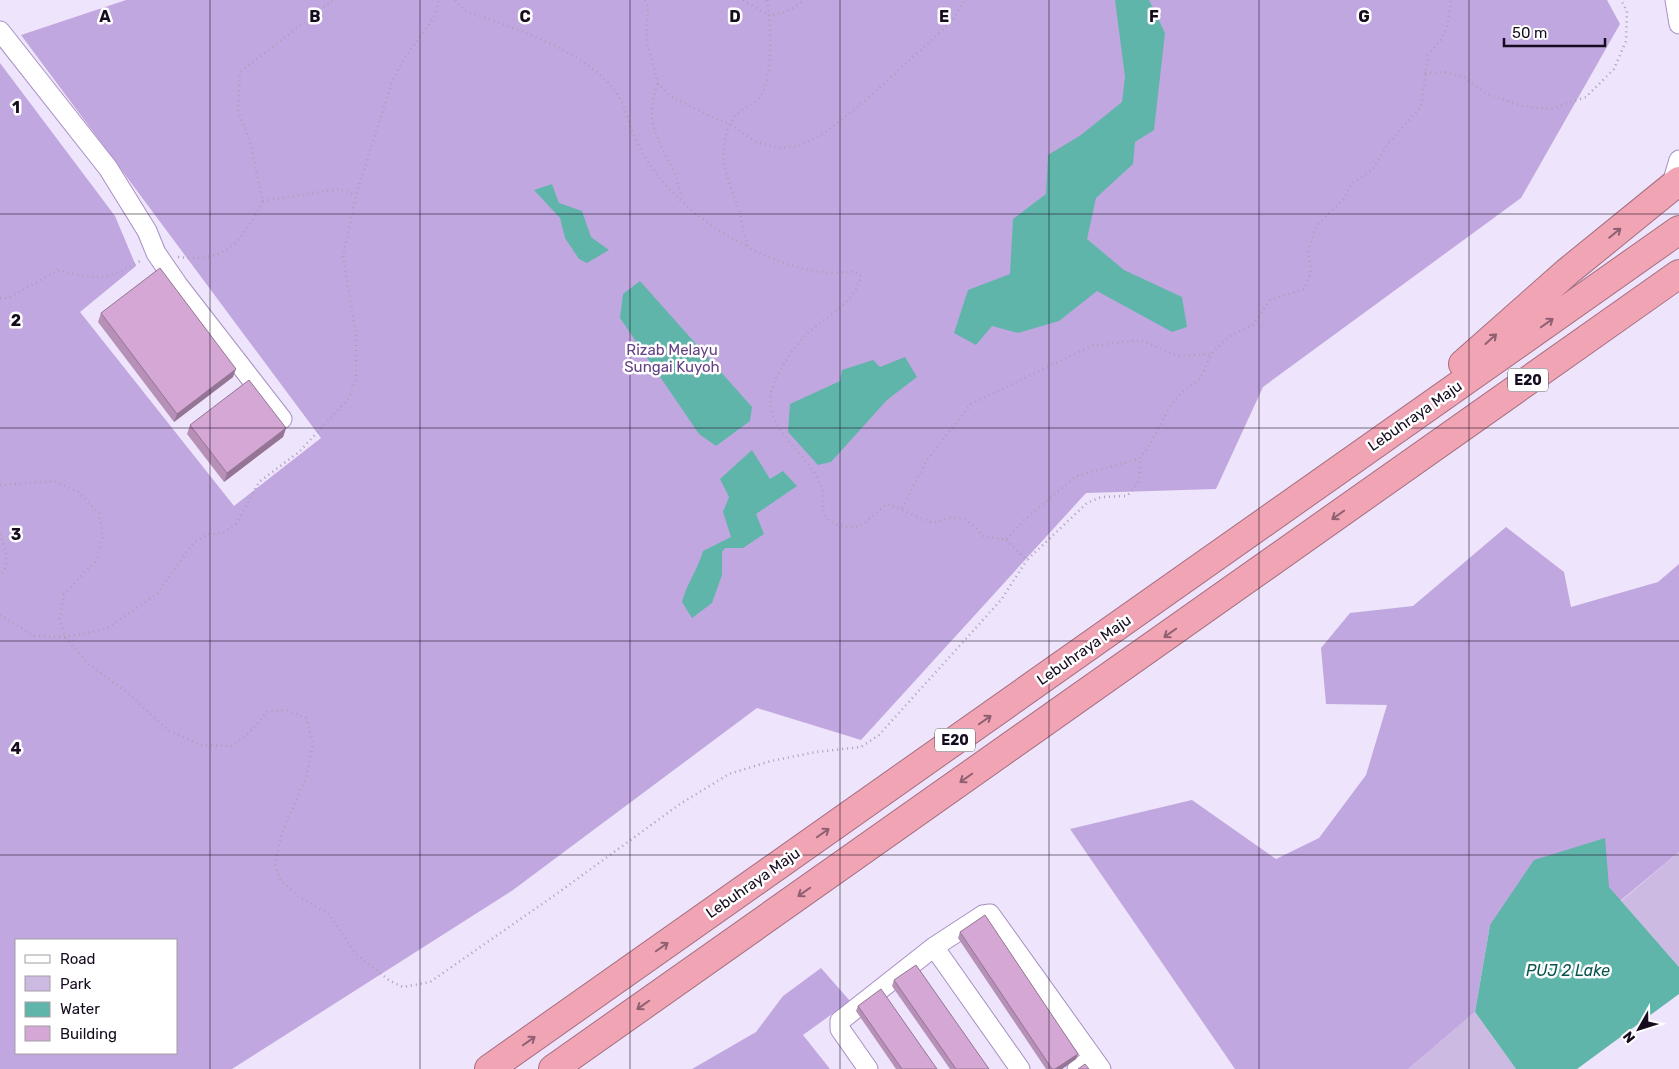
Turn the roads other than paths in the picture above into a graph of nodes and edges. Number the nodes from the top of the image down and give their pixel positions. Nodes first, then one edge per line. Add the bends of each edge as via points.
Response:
1 (1674, 0) edge
2 (1679, 24) edge
3 (0, 31) edge
4 (1679, 160) edge
5 (1675, 184) edge
6 (1679, 230) edge
7 (1679, 274) edge
8 (1679, 293) edge
9 (1422, 412) junction
10 (282, 419) edge
11 (1378, 487) junction
12 (934, 947) junction
13 (1097, 1063) edge
14 (489, 1069) edge
15 (553, 1069) edge
16 (868, 1069) edge
17 (1020, 1069) edge
18 (1077, 1069) edge

1 - 2 street
3 - 10 street via 108,168 178,285
4 - 5 street
9 -> 5 highway via 1453,373 1567,272
9 -> 6 highway, Lebuhraya Maju / E20
7 - 11 highway, E20
8 - 11 highway via 1485,427
14 -> 9 highway, Lebuhraya Maju / E20
11 -> 15 highway, E20
12 - 13 street via 983,915 993,916
12 - 16 street via 840,1021 840,1029
12 - 17 street
13 - 18 street

